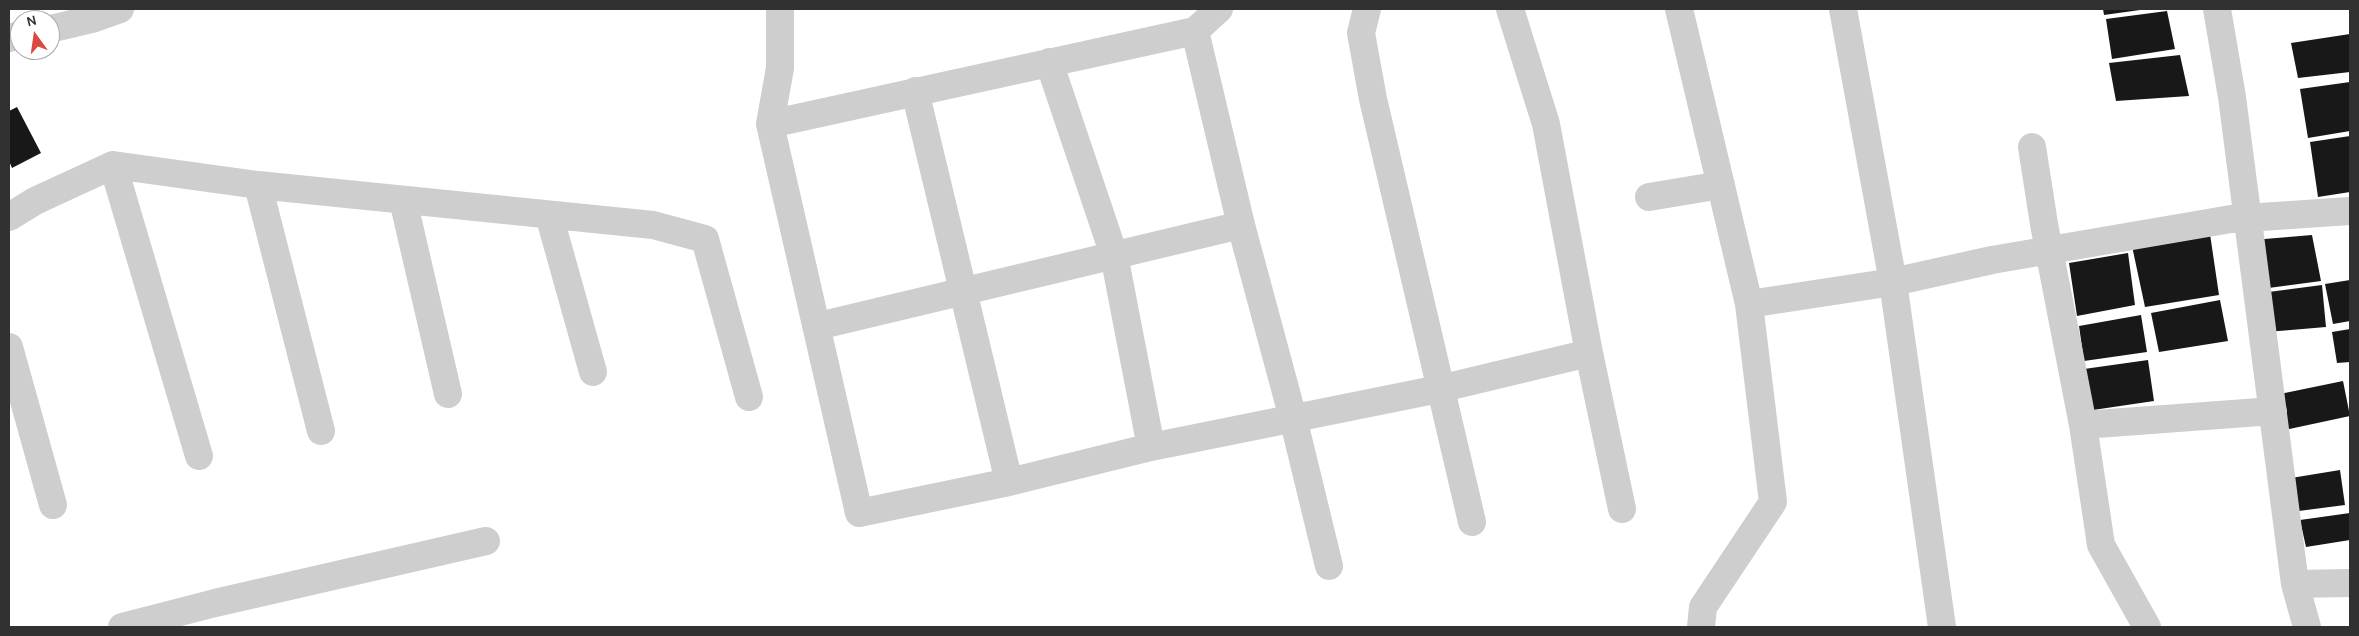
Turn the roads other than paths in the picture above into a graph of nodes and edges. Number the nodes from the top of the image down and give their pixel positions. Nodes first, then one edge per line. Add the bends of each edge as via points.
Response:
1 (120, 9) edge
2 (780, 9) edge
3 (1219, 9) edge
4 (1367, 9) edge
5 (1510, 9) edge
6 (1678, 9) edge
7 (1843, 9) edge
8 (2217, 9) edge
9 (91, 14) edge
10 (60, 25) edge
11 (1195, 31) junction
12 (1050, 62) junction
13 (915, 91) junction
14 (770, 124) junction
15 (2032, 147) dead end
16 (113, 164) junction
17 (258, 185) junction
18 (1721, 185) junction
19 (1650, 197) dead end
20 (403, 200) junction
21 (2350, 211) edge
22 (549, 214) junction
23 (9, 217) edge
24 (2248, 218) junction
25 (1241, 225) junction
26 (2049, 251) junction
27 (1114, 254) junction
28 (1893, 282) junction
29 (963, 290) junction
30 (1749, 304) junction
31 (818, 326) junction
32 (9, 347) edge
33 (1589, 353) junction
34 (594, 372) dead end
35 (1440, 389) junction
36 (448, 394) dead end
37 (749, 397) dead end
38 (2273, 411) junction
39 (1293, 418) junction
40 (2083, 425) junction
41 (321, 431) dead end
42 (1151, 447) junction
43 (199, 456) dead end
44 (1009, 482) junction
45 (53, 505) dead end
46 (1622, 509) dead end
47 (1472, 522) dead end
48 (486, 541) dead end
49 (1329, 566) dead end
50 (2350, 583) edge
51 (2295, 584) junction
52 (122, 627) edge
53 (1701, 627) edge
54 (1942, 627) edge
55 (2147, 627) edge
56 (2308, 627) edge

1 - 9 street
2 - 14 street via 780,68
3 - 11 street
4 - 35 street via 1361,32 1372,99
5 - 33 street via 1546,124
6 - 18 street
7 - 28 street
8 - 24 street
9 - 10 street
11 - 12 street
11 - 25 street
12 - 13 street
12 - 27 street
13 - 14 street
13 - 29 street
14 - 31 street
15 - 26 street
16 - 17 street
16 - 23 street via 34,201
16 - 43 street
17 - 20 street
17 - 41 street
18 - 19 street
18 - 30 street
20 - 22 street
20 - 36 street
21 - 24 street
22 - 34 street
22 - 37 street via 653,226 705,239
24 - 26 street
24 - 38 street
25 - 27 street
25 - 39 street
26 - 28 street
26 - 40 street
27 - 29 street
27 - 42 street
28 - 30 street
28 - 54 street
29 - 31 street
29 - 44 street
30 - 53 street via 1773,502 1703,607
31 - 44 street via 859,513
32 - 45 street
33 - 35 street
33 - 46 street
35 - 39 street
35 - 47 street
38 - 40 street
38 - 51 street
39 - 42 street
39 - 49 street
40 - 55 street via 2101,545
42 - 44 street
48 - 52 street via 215,602
50 - 51 street
51 - 56 street

